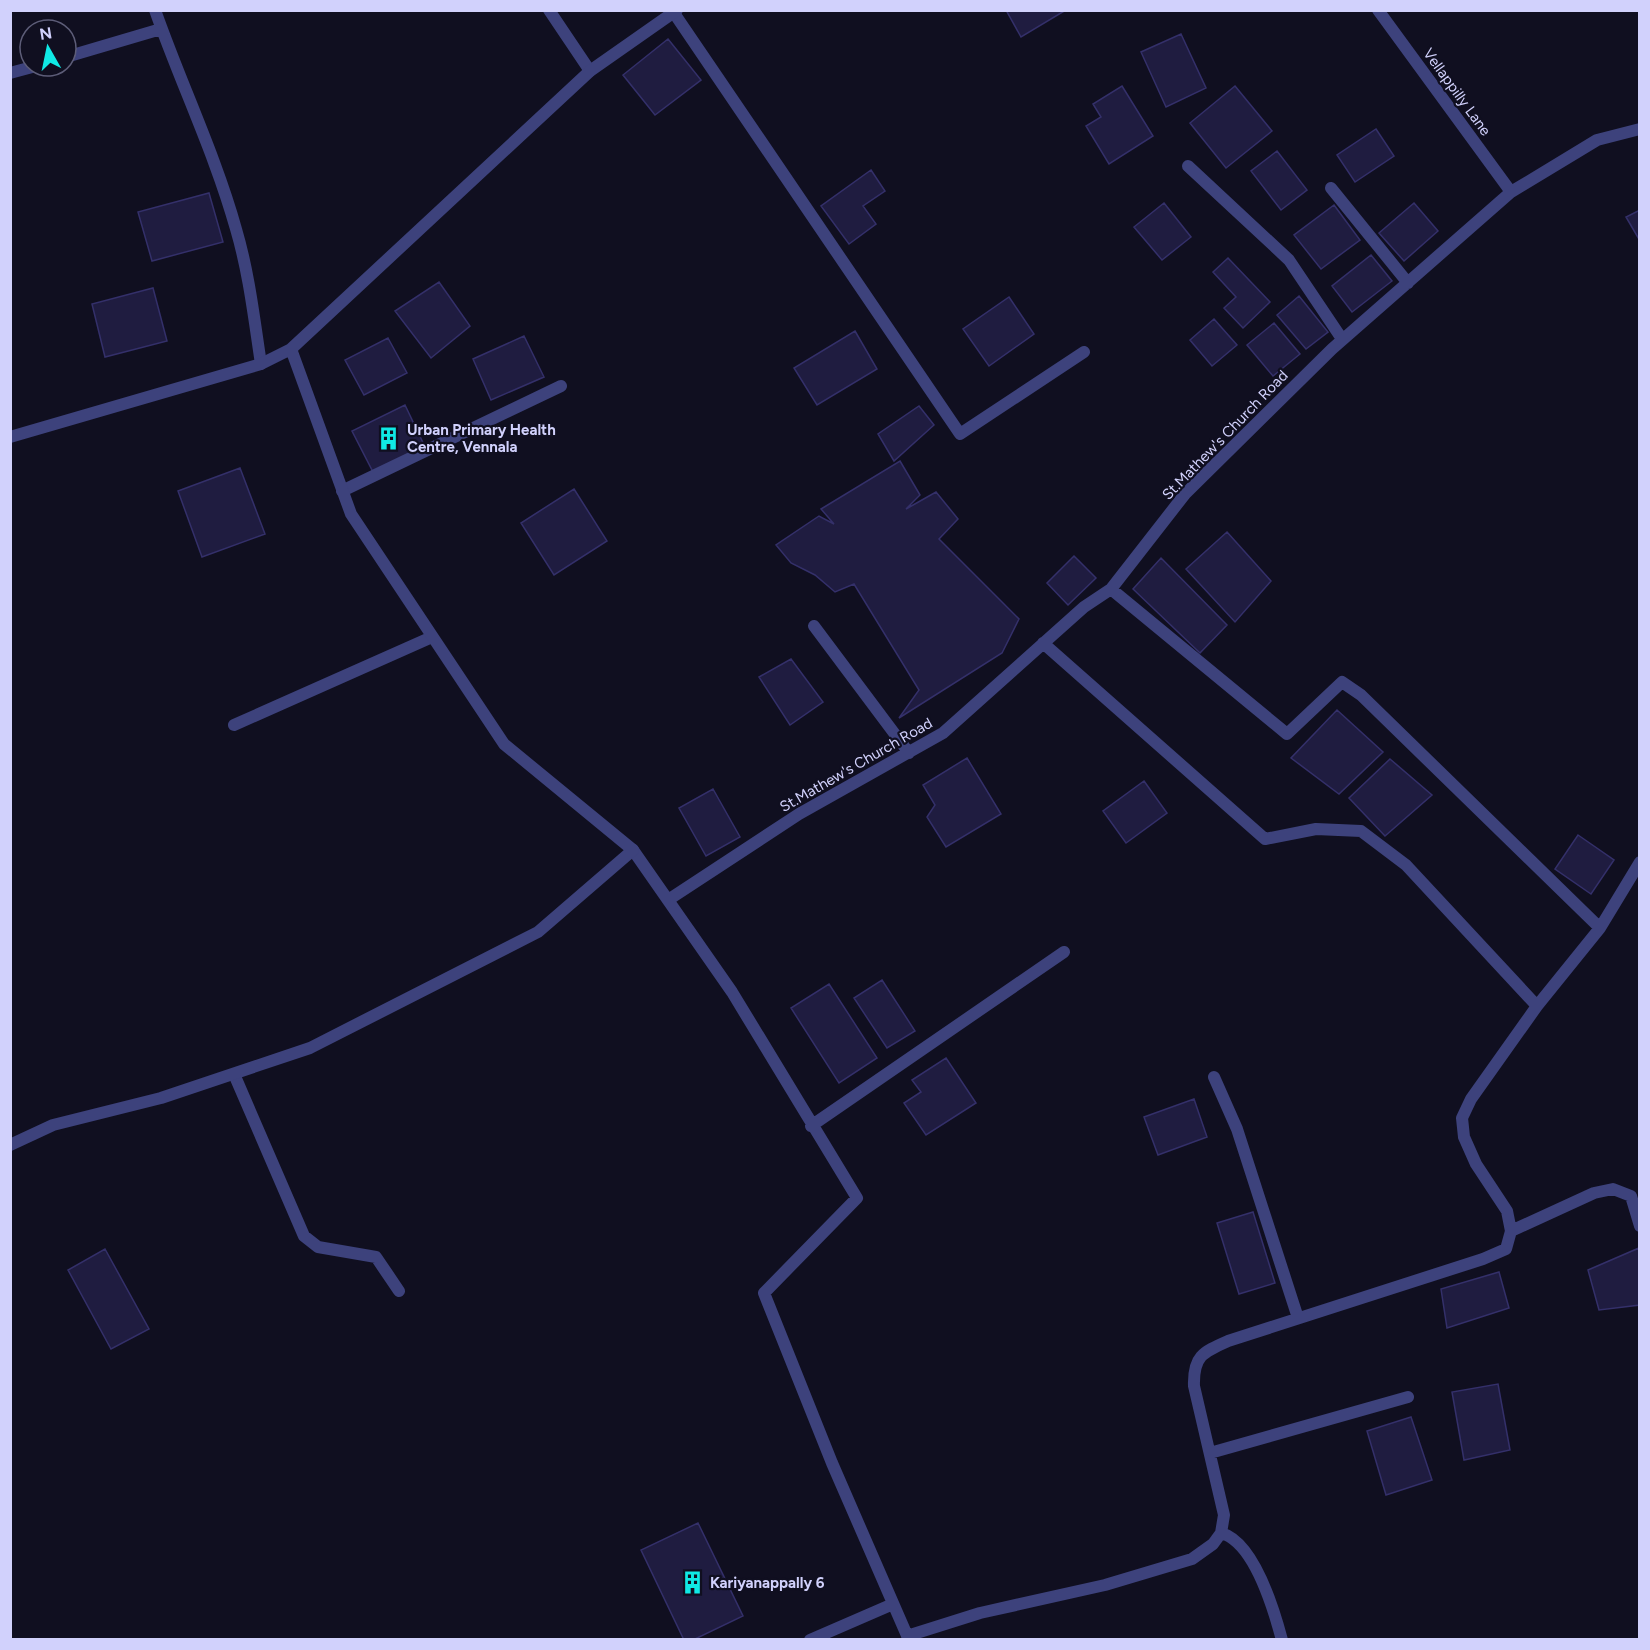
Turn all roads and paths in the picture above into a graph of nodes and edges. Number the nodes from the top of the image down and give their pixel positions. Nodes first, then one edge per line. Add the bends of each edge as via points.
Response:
1 (155, 10) edge
2 (549, 10) edge
3 (1378, 10) edge
4 (675, 12) edge
5 (161, 29) junction
6 (78, 53) edge
7 (590, 71) junction
8 (1640, 129) edge
9 (1188, 166) dead end
10 (1331, 188) dead end
11 (1511, 192) junction
12 (1408, 283) junction
13 (1342, 339) junction
14 (291, 349) junction
15 (1084, 352) dead end
16 (261, 364) junction
17 (561, 386) dead end
18 (10, 437) edge
19 (342, 491) junction
20 (1111, 589) junction
21 (814, 626) dead end
22 (432, 637) junction
23 (1043, 643) junction
24 (234, 724) dead end
25 (909, 753) junction
26 (633, 850) junction
27 (1640, 862) edge
28 (668, 900) junction
29 (1600, 928) junction
30 (1065, 952) dead end
31 (1537, 1006) junction
32 (234, 1074) junction
33 (1214, 1077) dead end
34 (811, 1126) junction
35 (10, 1145) edge
36 (1640, 1226) edge
37 (1511, 1231) junction
38 (399, 1291) dead end
39 (1298, 1318) junction
40 (1408, 1397) dead end
41 (1210, 1453) junction
42 (1221, 1533) junction
43 (893, 1604) junction
44 (908, 1638) edge
45 (810, 1640) edge
46 (1282, 1640) edge

1 - 5 street
2 - 7 street
3 - 11 street, Vellappilly Lane
4 - 7 street
4 - 15 street via 960,434
5 - 6 street
5 - 16 street via 200,124 237,231
7 - 14 street
8 - 11 street, St.Mathew's Church Road via 1597,140
9 - 13 street via 1289,260
10 - 12 street
11 - 12 street, St.Mathew's Church Road
12 - 13 street, St.Mathew's Church Road
13 - 20 street, St.Mathew's Church Road via 1185,494
14 - 16 street
14 - 19 street
16 - 18 street
17 - 19 street
19 - 22 street via 351,514
20 - 23 street, St.Mathew's Church Road
20 - 29 street via 1287,734 1342,682 1360,695
21 - 25 street
22 - 24 street
22 - 26 street via 504,744
23 - 25 street, St.Mathew's Church Road via 943,733
23 - 31 street via 1265,838 1316,829 1361,831 1406,865
25 - 28 street, St.Mathew's Church Road via 800,814
26 - 28 street
26 - 32 street via 538,932 310,1048
27 - 29 street
28 - 34 street via 732,992
29 - 31 street
30 - 34 street
31 - 37 street via 1462,1118 1464,1137 1476,1164 1507,1211
32 - 35 street via 161,1098 53,1125
32 - 38 street via 304,1236 318,1247 376,1257
33 - 39 street via 1237,1129
34 - 43 street via 857,1198 764,1293
36 - 37 street via 1631,1196 1613,1189 1594,1193
37 - 39 street via 1506,1249 1483,1259
39 - 41 street via 1204,1352 1193,1367
40 - 41 street
41 - 42 street via 1224,1515
42 - 44 street via 1192,1559 1105,1585 980,1613
42 - 46 street via 1235,1541 1253,1565 1274,1610
43 - 44 street
43 - 45 street

